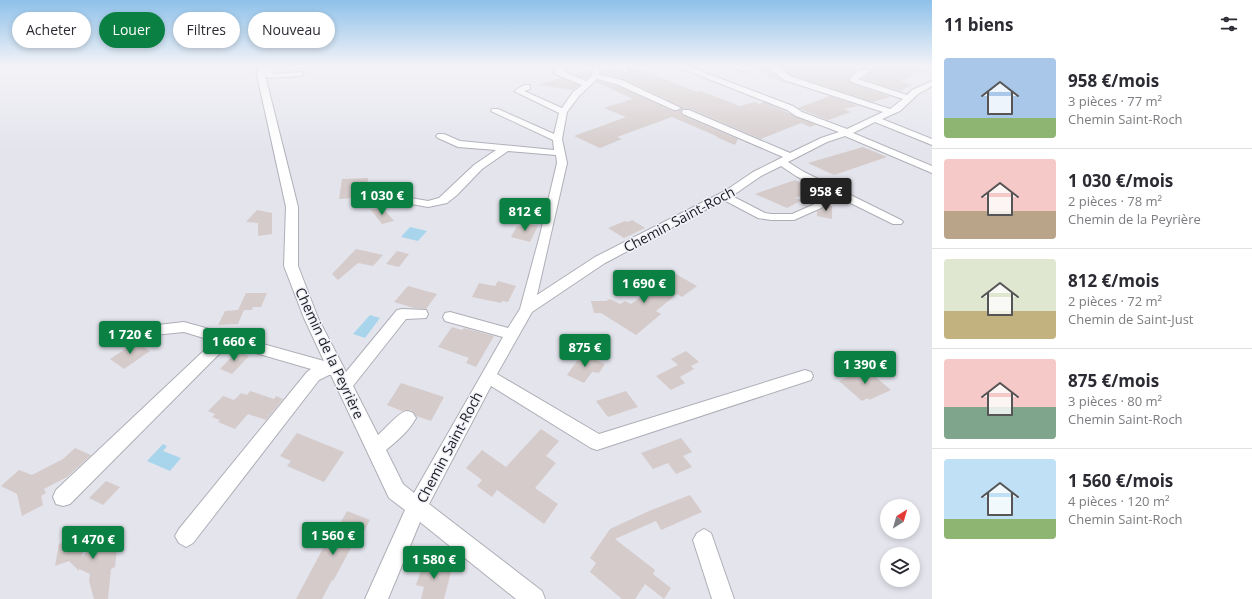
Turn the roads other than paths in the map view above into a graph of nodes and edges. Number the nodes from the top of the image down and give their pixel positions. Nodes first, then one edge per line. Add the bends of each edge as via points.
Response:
1 (265, 94) edge
2 (524, 94) edge
3 (576, 94) edge
4 (646, 94) edge
5 (753, 94) edge
6 (810, 94) edge
7 (825, 94) edge
8 (897, 94) edge
9 (916, 94) edge
10 (523, 97) dead end
11 (909, 98) junction
12 (677, 108) dead end
13 (495, 111) dead end
14 (686, 112) dead end
15 (563, 113) junction
16 (874, 115) junction
17 (846, 132) junction
18 (441, 136) dead end
19 (558, 139) junction
20 (932, 142) edge
21 (506, 148) junction
22 (560, 153) junction
23 (786, 160) junction
24 (932, 170) edge
25 (725, 196) junction
26 (399, 199) dead end
27 (817, 206) dead end
28 (897, 222) dead end
29 (527, 309) junction
30 (421, 314) dead end
31 (450, 318) dead end
32 (154, 330) dead end
33 (512, 335) junction
34 (234, 341) junction
35 (332, 369) junction
36 (488, 376) junction
37 (805, 376) dead end
38 (344, 386) junction
39 (407, 418) dead end
40 (375, 448) junction
41 (63, 497) dead end
42 (417, 507) junction
43 (186, 536) dead end
44 (704, 540) dead end
45 (376, 599) edge
46 (534, 599) edge
47 (723, 599) edge

1 - 35 street, Chemin de la Peyrière via 292,207 291,266
2 - 15 street
3 - 15 street
4 - 12 street
5 - 17 street
6 - 16 street
7 - 16 street
8 - 11 street
9 - 11 street, Chemin Saint-Roch
10 - 15 street
11 - 16 street, Chemin Saint-Roch via 897,109
13 - 19 street
14 - 23 street
15 - 19 street
16 - 17 street, Chemin Saint-Roch
16 - 20 street
17 - 23 street, Chemin Saint-Roch via 824,140
17 - 24 street
18 - 21 street via 458,144
19 - 22 street
21 - 22 street
21 - 26 street via 478,167 443,201 428,204
22 - 29 street via 562,163
23 - 25 street, Chemin Saint-Roch via 757,174
23 - 28 street via 800,174
25 - 27 street via 762,216 771,217 794,217
25 - 29 street, Chemin Saint-Roch via 600,260
29 - 33 street, Chemin Saint-Roch
30 - 38 street via 402,314
31 - 33 street
32 - 34 street via 184,327
33 - 36 street, Chemin Saint-Roch
34 - 35 street
34 - 41 street via 216,348
35 - 38 street, Chemin de la Peyrière
35 - 43 street via 313,376
36 - 37 street via 597,442
36 - 42 street, Chemin Saint-Roch
38 - 40 street, Chemin de la Peyrière
39 - 40 street via 393,434
40 - 42 street, Chemin de la Peyrière via 396,491
42 - 45 street, Chemin Saint-Roch
42 - 46 street, Chemin de la Peyrière
44 - 47 street

